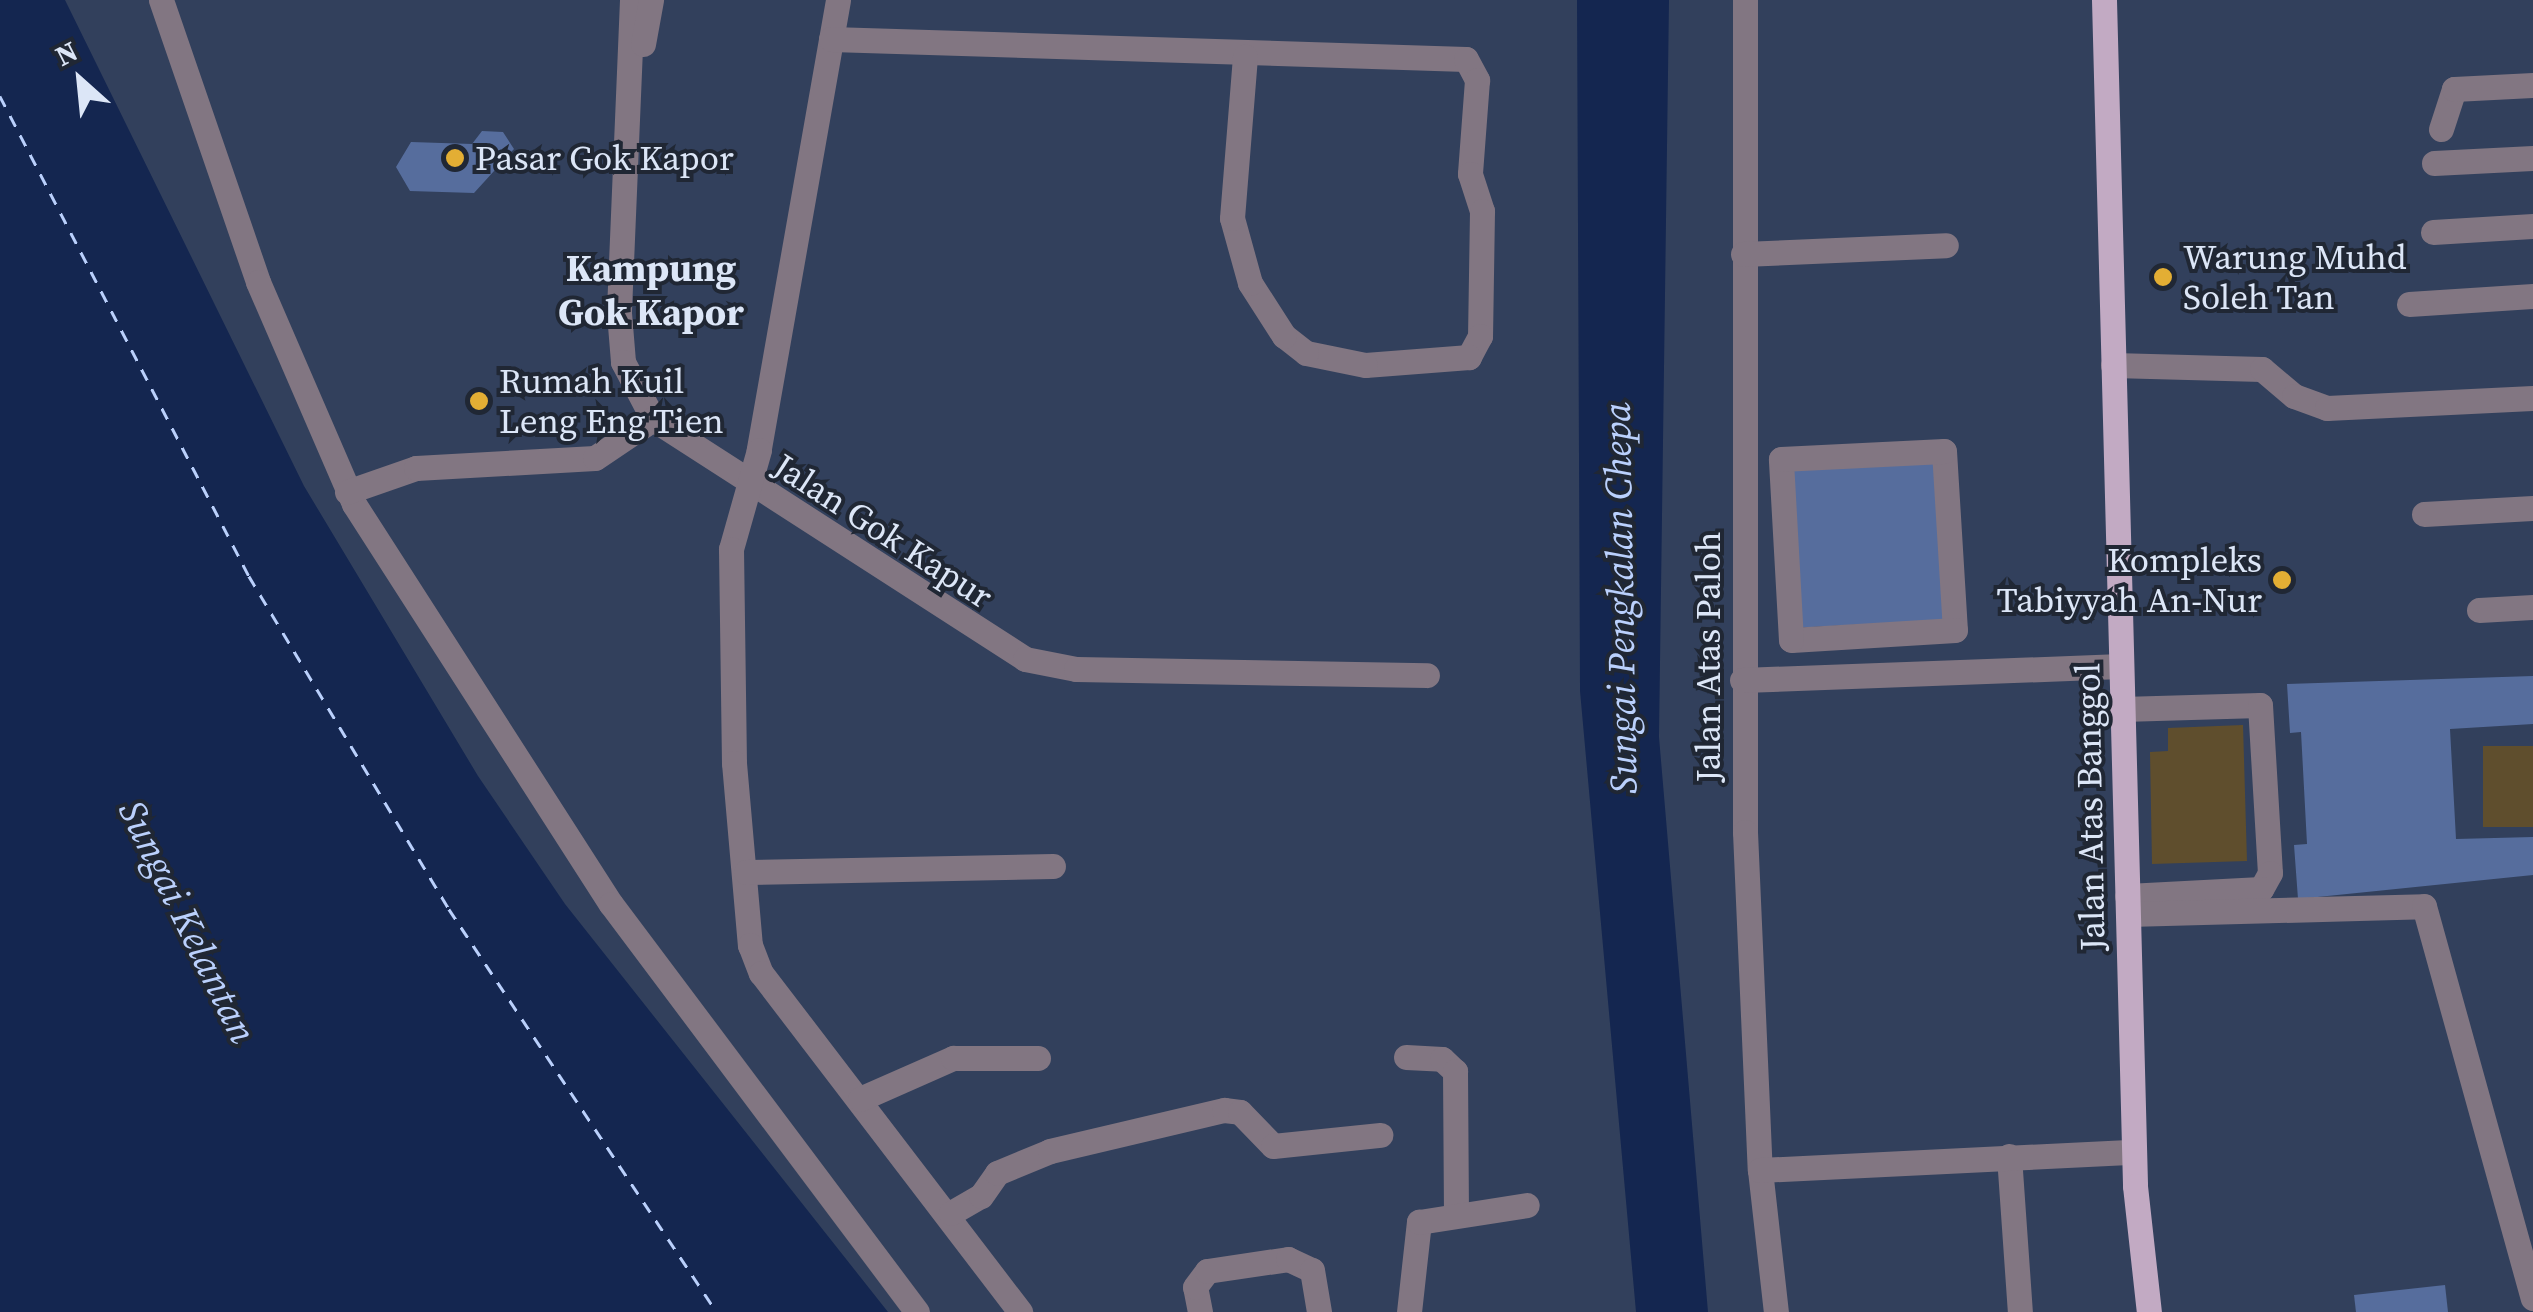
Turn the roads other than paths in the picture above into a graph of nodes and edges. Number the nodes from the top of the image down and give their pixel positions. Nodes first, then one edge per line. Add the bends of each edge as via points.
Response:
1 (160, 0) edge
2 (632, 0) edge
3 (650, 0) edge
4 (838, 0) edge
5 (1744, 0) edge
6 (2104, 0) edge
7 (831, 38) junction
8 (1245, 56) junction
9 (2533, 85) edge
10 (634, 88) junction
11 (2441, 129) dead end
12 (2533, 158) edge
13 (2434, 163) dead end
14 (2533, 226) edge
15 (2434, 232) dead end
16 (1946, 246) dead end
17 (1743, 254) junction
18 (2533, 296) edge
19 (2409, 304) dead end
20 (2114, 365) junction
21 (2533, 398) edge
22 (653, 419) junction
23 (750, 486) junction
24 (347, 492) junction
25 (2533, 508) edge
26 (2424, 514) dead end
27 (2533, 608) edge
28 (2479, 610) dead end
29 (1787, 616) junction
30 (1742, 618) junction
31 (1952, 633) junction
32 (2121, 666) junction
33 (1954, 672) junction
34 (1427, 674) dead end
35 (1742, 680) junction
36 (2122, 710) junction
37 (1053, 866) dead end
38 (746, 872) junction
39 (2127, 905) junction
40 (1406, 1056) dead end
41 (1038, 1058) dead end
42 (860, 1099) junction
43 (1380, 1135) dead end
44 (2134, 1152) junction
45 (2009, 1156) junction
46 (1760, 1170) junction
47 (1528, 1206) dead end
48 (951, 1213) junction
49 (1456, 1213) junction
50 (2533, 1298) edge
51 (917, 1312) edge
52 (1020, 1312) edge
53 (1200, 1312) edge
54 (1319, 1312) edge
55 (1409, 1312) edge
56 (1776, 1312) edge
57 (2020, 1312) edge
58 (2149, 1312) edge

1 - 24 street via 258,282
2 - 10 street, Jalan Gok Kapur
3 - 10 street, Jalan Gok Kapur
4 - 7 street
5 - 17 street, Jalan Atas Paloh
6 - 20 main road, Jalan Atas Banggol
7 - 8 street
7 - 23 street
8 - 8 street via 1472,64 1470,174 1482,211 1480,336 1469,357 1365,365 1306,353 1284,336 1250,283 1232,218
9 - 11 street via 2454,89
10 - 22 street, Jalan Gok Kapur via 619,314 623,362
12 - 13 street
14 - 15 street
16 - 17 street
17 - 30 street, Jalan Atas Paloh
18 - 19 street
20 - 21 street via 2262,369 2294,396 2327,408
20 - 32 main road, Jalan Atas Banggol
22 - 23 street, Jalan Gok Kapur
22 - 24 street via 595,458 416,468
23 - 34 street, Jalan Gok Kapur via 1026,659 1076,670
23 - 38 street via 731,549
24 - 51 street via 611,904
25 - 26 street
27 - 28 street
29 - 30 street
29 - 31 street via 1800,642
29 - 31 street via 1782,459 1941,449
30 - 35 street, Jalan Atas Paloh
31 - 33 street
32 - 33 street
32 - 36 main road, Jalan Atas Banggol
33 - 35 street
35 - 46 street, Jalan Atas Paloh
36 - 39 main road, Jalan Atas Banggol
36 - 39 street via 2260,706 2270,873 2260,889
37 - 38 street
38 - 42 street via 754,960
39 - 44 main road, Jalan Atas Banggol
39 - 50 street via 2424,906
40 - 49 street via 1442,1059 1455,1072
41 - 42 street via 953,1058
42 - 48 street
43 - 48 street via 1272,1146 1246,1116 1224,1110 1050,1151 998,1173
44 - 45 street
44 - 58 main road, Jalan Atas Banggol
45 - 46 street
45 - 57 street
46 - 56 street, Jalan Atas Paloh
47 - 49 street
48 - 52 street
49 - 55 street via 1426,1217 1414,1229
53 - 54 street via 1195,1287 1206,1271 1288,1259 1312,1270

